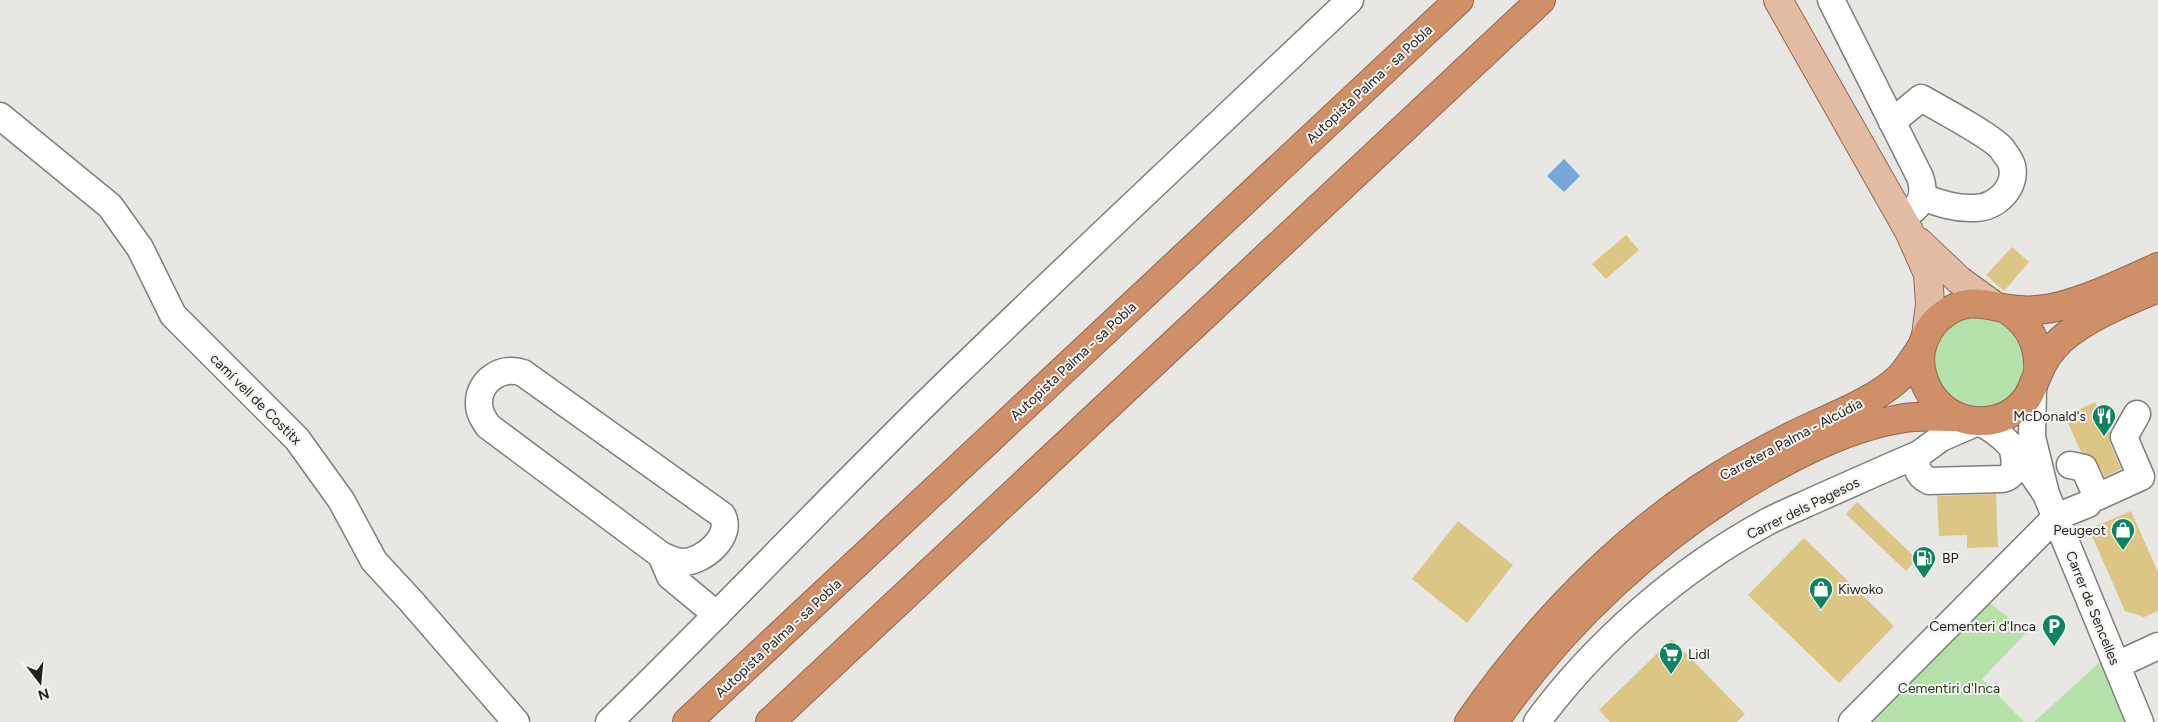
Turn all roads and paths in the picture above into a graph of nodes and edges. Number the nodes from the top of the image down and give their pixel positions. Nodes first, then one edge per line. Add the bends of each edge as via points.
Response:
1 (1350, 0) edge
2 (1459, 0) edge
3 (1541, 0) edge
4 (1778, 0) edge
5 (1831, 0) edge
6 (0, 116) edge
7 (1892, 122) junction
8 (1922, 197) junction
9 (1906, 225) junction
10 (2158, 266) edge
11 (2158, 288) edge
12 (2158, 303) edge
13 (1998, 306) junction
14 (2092, 320) junction
15 (1924, 341) junction
16 (2036, 379) junction
17 (2137, 414) dead end
18 (1967, 420) junction
19 (2012, 446) junction
20 (1920, 454) junction
21 (2070, 465) dead end
22 (2088, 504) dead end
23 (2051, 505) junction
24 (661, 555) junction
25 (717, 615) junction
26 (2158, 646) edge
27 (2117, 665) junction
28 (516, 722) edge
29 (609, 722) edge
30 (687, 722) edge
31 (770, 722) edge
32 (1470, 722) edge
33 (1494, 722) edge
34 (1537, 722) edge
35 (1852, 722) edge
36 (2140, 722) edge

1 - 25 street via 953,376
2 - 30 highway, Autopista Palma - sa Pobla
3 - 31 highway
4 - 9 main road
5 - 7 street
6 - 28 street, camí vell de Costitx via 110,206 140,248 173,315 297,439 342,500 374,561
7 - 8 street via 1920,177
7 - 8 street via 1921,98 2000,147 2012,164 2012,182 1996,202 1976,208 1951,207
8 - 9 street
9 - 13 main road via 1958,280
9 - 15 main road via 1928,274 1930,304
10 - 13 highway via 2066,304 2042,310
11 - 14 highway
12 - 14 street
13 - 15 highway via 1968,303 1956,307 1934,322
13 - 16 highway via 2021,320 2033,338 2039,360
14 - 16 highway via 2063,338 2045,358
15 - 18 highway via 1920,359 1924,382 1942,408
15 - 32 highway, Carretera Palma - Alcúdia via 1898,378 1878,394 1726,472 1643,532 1562,606 1519,656
16 - 18 highway via 2026,398 2006,414
16 - 23 street, Carrer de Sencelles via 2032,437
17 - 21 street via 2124,437 2141,477 2097,497 2084,468
18 - 19 street, Carrer de Sencelles via 1994,430
18 - 20 street, Carrer dels Pagesos
18 - 33 highway, Carretera Palma - Alcúdia via 1900,419 1830,440 1792,457 1704,510 1639,561 1594,603
19 - 20 street via 2014,470 2002,478 1929,481 1917,470
19 - 23 street, Carrer de Sencelles
20 - 34 street, Carrer dels Pagesos via 1768,521 1700,564 1613,637 1559,692
22 - 23 street
23 - 27 street, Carrer de Sencelles
23 - 35 street
24 - 24 street via 488,426 479,403 484,386 493,377 505,371 523,374 722,515 726,523 724,535 702,557 684,562
24 - 25 street via 670,576
25 - 29 street
26 - 27 street
27 - 36 street, Carrer de Sencelles

